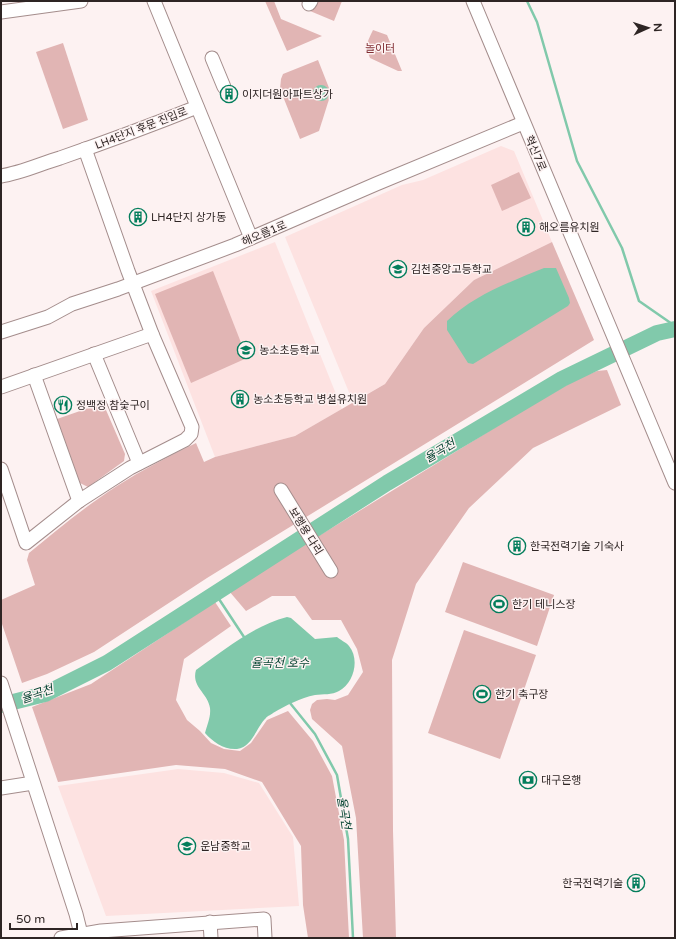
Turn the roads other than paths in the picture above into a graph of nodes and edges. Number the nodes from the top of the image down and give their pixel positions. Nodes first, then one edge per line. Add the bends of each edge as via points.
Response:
1 (81, 1) edge
2 (154, 1) edge
3 (472, 1) edge
4 (1, 12) edge
5 (212, 58) dead end
6 (224, 87) dead end
7 (197, 107) junction
8 (523, 123) junction
9 (85, 149) junction
10 (1, 176) edge
11 (251, 238) junction
12 (133, 283) junction
13 (1, 332) edge
14 (152, 334) junction
15 (94, 354) junction
16 (34, 374) junction
17 (1, 386) edge
18 (139, 463) junction
19 (1, 469) edge
20 (675, 483) edge
21 (281, 490) dead end
22 (79, 501) junction
23 (331, 572) dead end
24 (1, 683) edge
25 (33, 783) junction
26 (1, 788) edge
27 (210, 922) junction
28 (147, 932) edge
29 (82, 936) edge
30 (61, 938) edge
31 (211, 938) edge
32 (265, 938) edge

1 - 4 street
2 - 7 street
3 - 8 street, 혁신7로
5 - 6 street
7 - 9 street, LH4단지 후문 진입로
7 - 11 street
8 - 11 street, 해오름1로
8 - 20 street, 혁신7로
9 - 10 street, LH4단지 후문 진입로
9 - 12 street
11 - 12 street, 해오름1로
12 - 13 street, 해오름1로 via 72,304 48,317
12 - 14 street
14 - 15 street
14 - 18 street via 192,427 191,434 185,440
15 - 16 street
15 - 18 street
16 - 17 street
16 - 22 street
18 - 22 street
19 - 22 street via 26,544
21 - 23 street, 보행용 다리
24 - 25 street
25 - 26 street
25 - 29 street
27 - 28 street
27 - 31 street
27 - 32 street via 264,919
28 - 29 street
29 - 30 street

